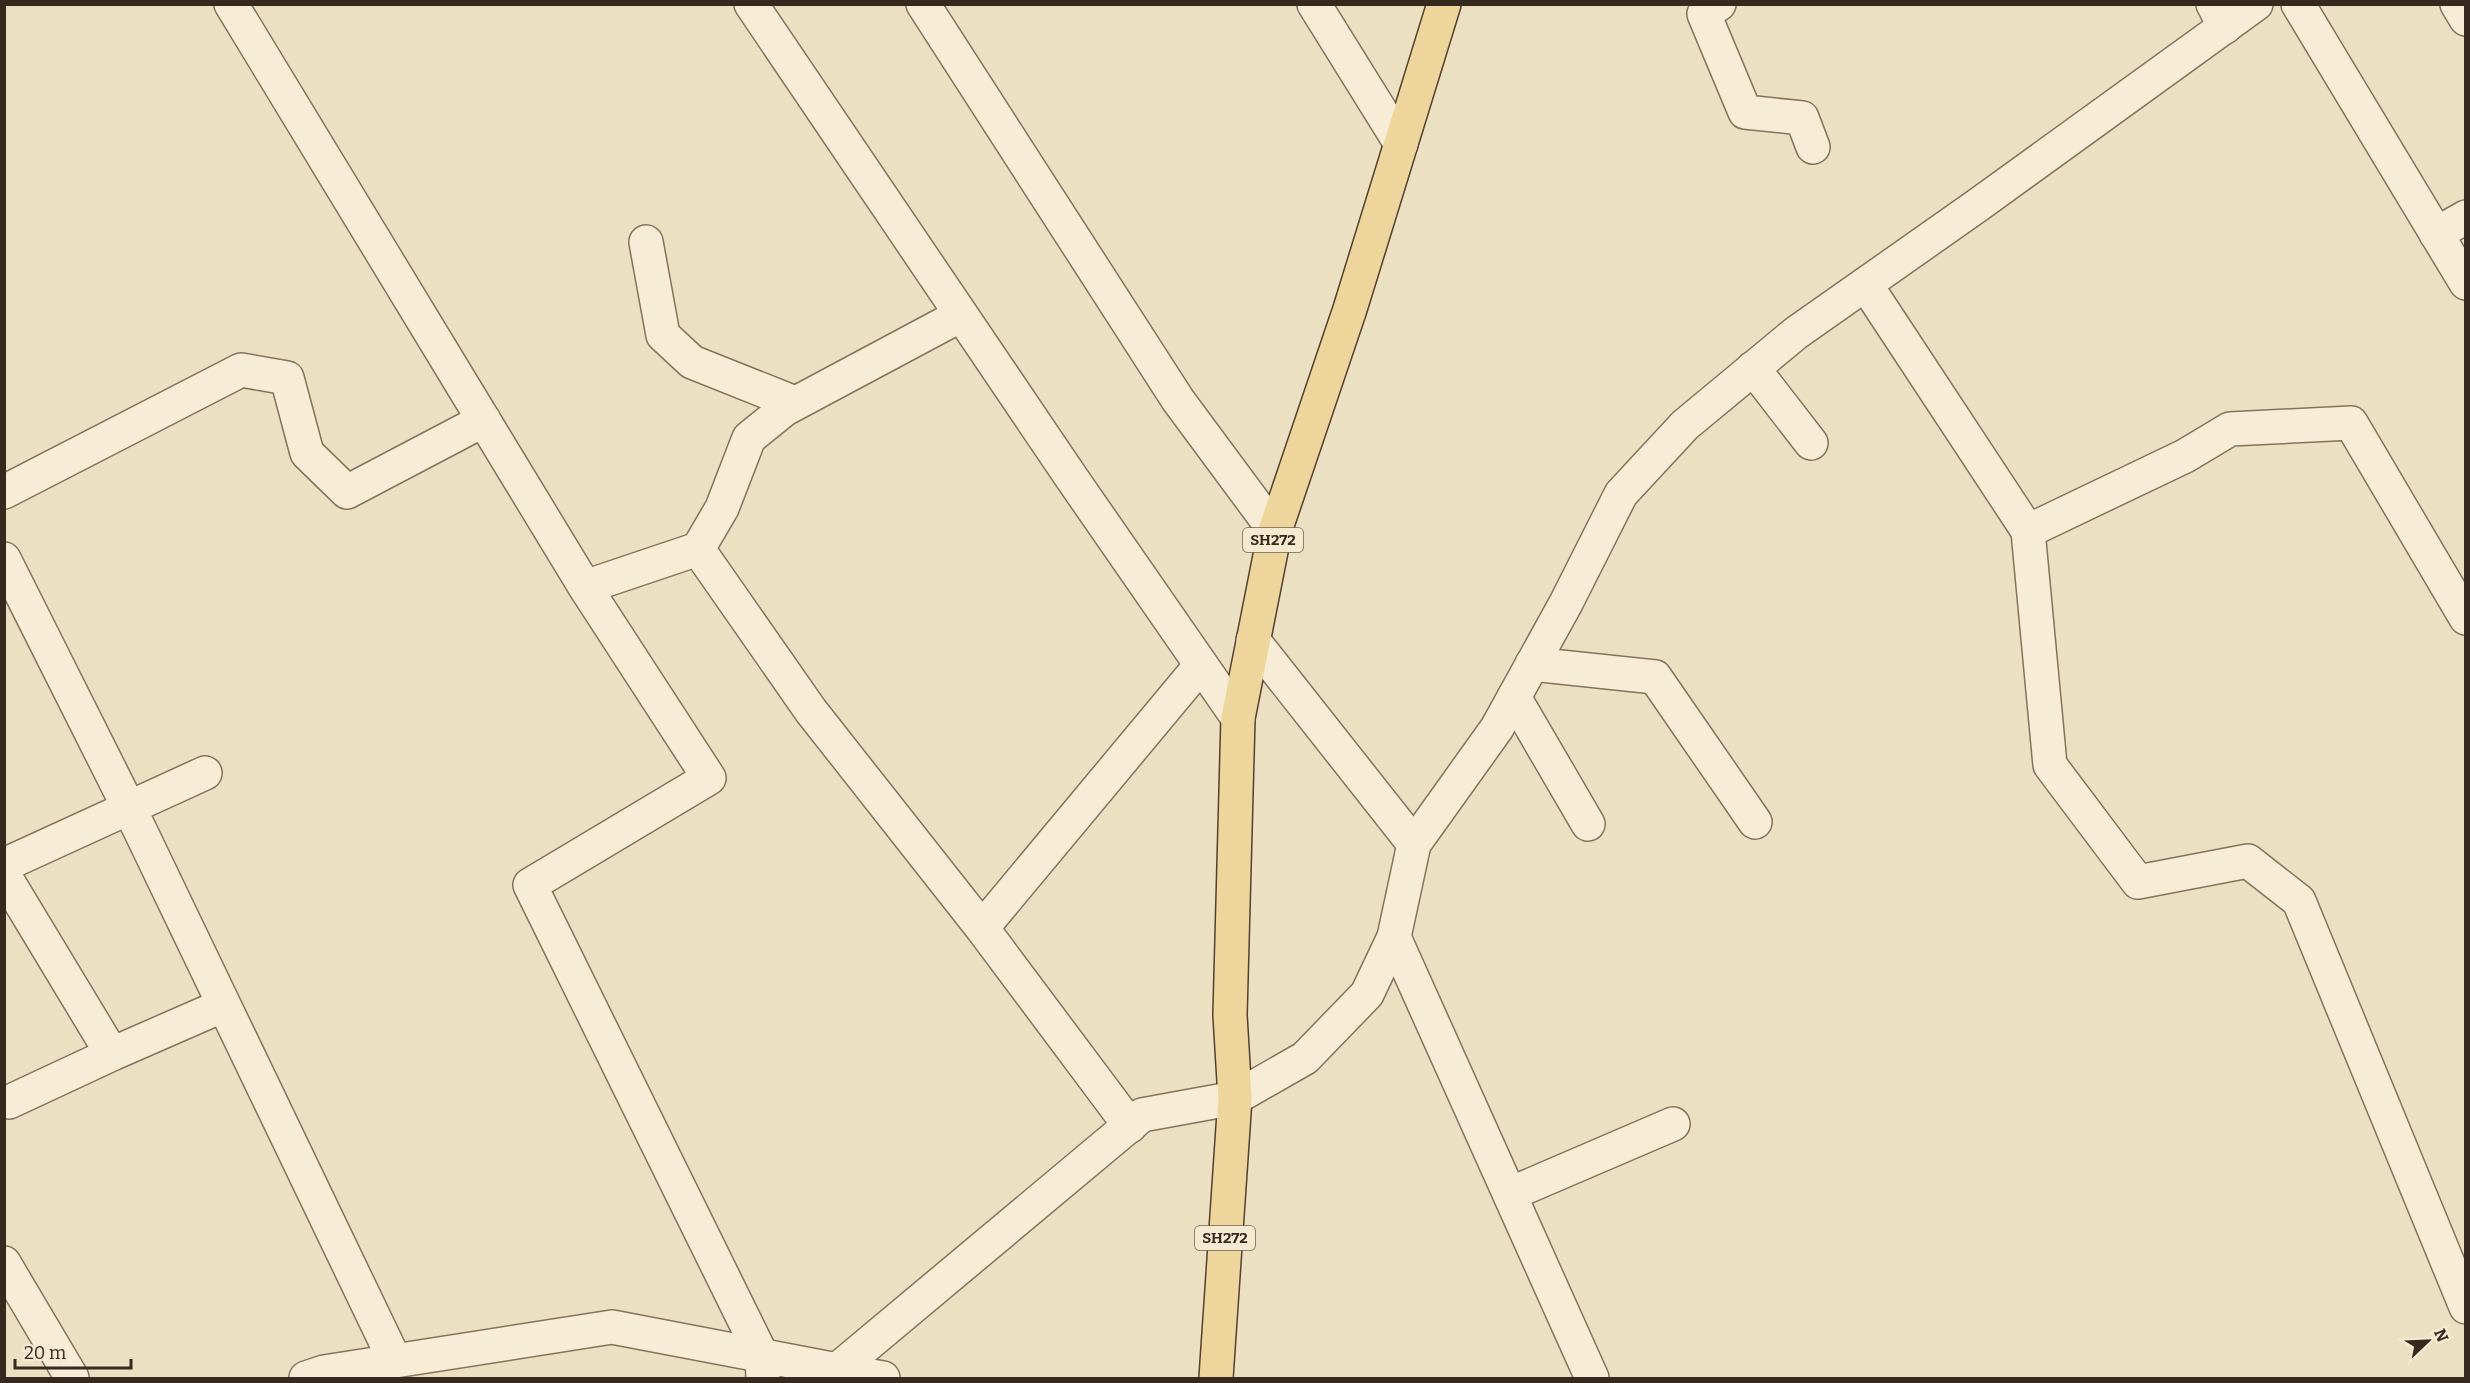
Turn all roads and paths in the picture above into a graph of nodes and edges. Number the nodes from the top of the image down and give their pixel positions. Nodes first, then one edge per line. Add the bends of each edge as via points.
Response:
1 (231, 4) edge
2 (751, 4) edge
3 (923, 4) edge
4 (1314, 4) edge
5 (1444, 4) edge
6 (1719, 4) edge
7 (2256, 4) edge
8 (2298, 4) edge
9 (2457, 4) edge
10 (2219, 16) edge
11 (2466, 19) edge
12 (1401, 144) junction
13 (1813, 147) dead end
14 (2466, 217) edge
15 (2436, 234) junction
16 (646, 242) dead end
17 (2466, 283) edge
18 (1866, 285) junction
19 (961, 315) junction
20 (1753, 368) junction
21 (795, 403) junction
22 (484, 420) junction
23 (1811, 443) dead end
24 (4, 492) edge
25 (1275, 531) junction
26 (2028, 531) junction
27 (698, 549) junction
28 (4, 559) edge
29 (585, 587) junction
30 (2466, 618) edge
31 (1253, 640) junction
32 (1532, 664) junction
33 (1201, 665) junction
34 (1514, 697) junction
35 (1238, 718) junction
36 (206, 773) dead end
37 (129, 808) junction
38 (1755, 822) dead end
39 (1588, 824) dead end
40 (1414, 844) junction
41 (4, 865) edge
42 (4, 875) edge
43 (982, 928) junction
44 (1394, 937) junction
45 (224, 1005) junction
46 (112, 1054) junction
47 (1235, 1098) junction
48 (9, 1102) dead end
49 (1673, 1124) dead end
50 (1130, 1126) junction
51 (1510, 1194) junction
52 (6, 1268) edge
53 (2466, 1307) edge
54 (395, 1361) junction
55 (763, 1367) edge
56 (837, 1370) junction
57 (72, 1378) edge
58 (306, 1378) edge
59 (883, 1378) edge
60 (1216, 1378) edge
61 (1592, 1378) edge

1 - 22 street
2 - 19 street
3 - 25 street via 1178,400
4 - 12 street
5 - 12 main road, SH272
6 - 13 street via 1704,14 1744,112 1802,118
7 - 10 street
8 - 15 street
9 - 11 street
10 - 18 street
12 - 25 main road, SH272
14 - 15 street
15 - 17 street
16 - 21 street via 663,335 692,362
18 - 20 street
18 - 26 street
19 - 21 street
19 - 33 street
20 - 23 street
20 - 32 street via 1685,424 1621,494
21 - 27 street via 749,438 722,508
22 - 24 street via 347,492 307,453 287,378 241,370
22 - 29 street
25 - 31 main road, SH272
26 - 30 street via 2185,456 2230,429 2350,423
26 - 53 street via 2050,765 2138,882 2248,861 2299,901
27 - 29 street
27 - 43 street via 811,711
28 - 37 street
29 - 55 street via 709,778 530,885
31 - 35 main road, SH272
31 - 40 street
32 - 34 street
32 - 38 street via 1654,677
33 - 35 street
33 - 43 street
34 - 39 street
34 - 40 street via 1497,728
35 - 47 main road, SH272 via 1230,1015
36 - 37 street
37 - 41 street
37 - 45 street
40 - 44 street
42 - 46 street
43 - 50 street
44 - 47 street via 1367,994 1305,1058
44 - 51 street
45 - 46 street
45 - 54 street
46 - 48 street
47 - 50 street via 1142,1115
47 - 60 main road, SH272
49 - 51 street
50 - 56 street
51 - 61 street
52 - 57 street
54 - 55 street via 612,1327
54 - 58 street
55 - 56 street
56 - 59 street

